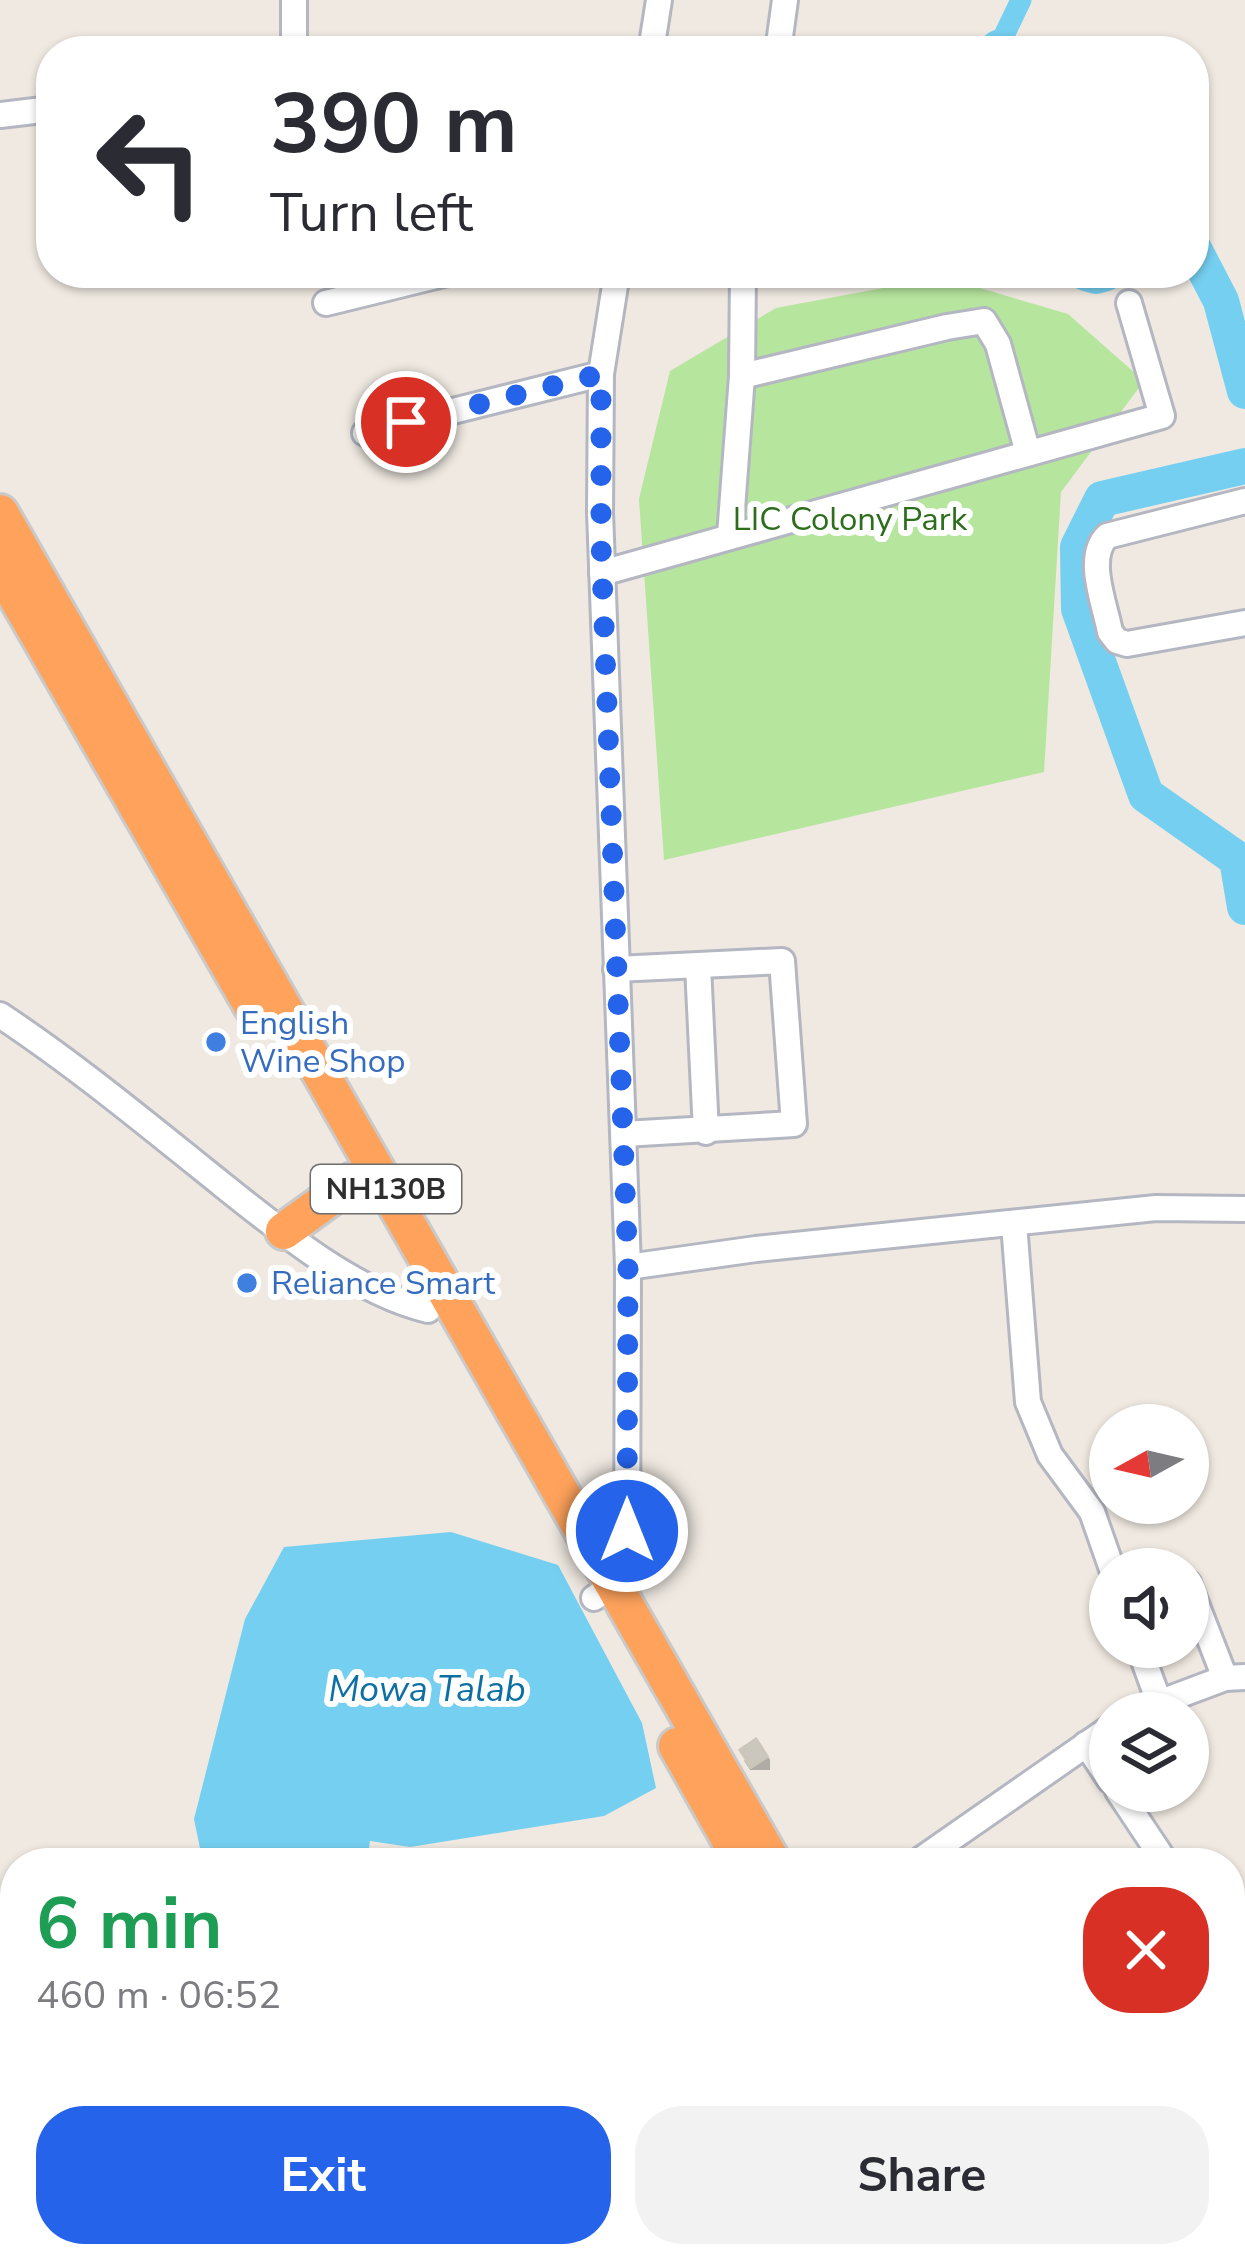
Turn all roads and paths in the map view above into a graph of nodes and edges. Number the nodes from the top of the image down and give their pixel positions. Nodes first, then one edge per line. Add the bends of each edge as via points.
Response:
1 (294, 0) edge
2 (659, 0) edge
3 (785, 0) edge
4 (294, 36) edge
5 (653, 36) edge
6 (780, 36) edge
7 (36, 111) edge
8 (0, 115) edge
9 (387, 288) edge
10 (614, 288) edge
11 (743, 288) edge
12 (326, 303) dead end
13 (1129, 303) dead end
14 (601, 374) junction
15 (742, 376) junction
16 (365, 433) dead end
17 (1028, 453) junction
18 (1245, 501) edge
19 (0, 513) edge
20 (730, 536) junction
21 (0, 568) edge
22 (602, 573) junction
23 (1245, 623) edge
24 (698, 966) junction
25 (616, 969) junction
26 (0, 1015) edge
27 (706, 1132) junction
28 (624, 1135) junction
29 (353, 1181) junction
30 (1245, 1209) edge
31 (1014, 1224) junction
32 (284, 1232) junction
33 (628, 1268) junction
34 (428, 1310) junction
35 (1105, 1548) edge
36 (603, 1592) junction
37 (1209, 1623) edge
38 (1235, 1678) edge
39 (1191, 1692) edge
40 (1089, 1742) edge
41 (1086, 1744) junction
42 (1089, 1748) edge
43 (1129, 1812) edge
44 (734, 1848) edge
45 (764, 1848) edge
46 (937, 1848) edge
47 (1149, 1848) edge

1 - 4 street
2 - 5 street
3 - 6 street
7 - 8 street
9 - 12 street
10 - 14 street
11 - 15 street
13 - 17 street via 1162,416
14 - 16 street
14 - 22 street
15 - 17 street via 984,321 998,344
15 - 20 street
17 - 20 street
18 - 23 street via 1107,536 1096,561 1117,641
19 - 36 highway, NH130B
20 - 22 street
21 - 29 highway, NH130B
22 - 25 street
24 - 25 street
24 - 27 street
24 - 27 street via 782,962 794,1124
25 - 28 street
26 - 32 street
27 - 28 street
28 - 33 street
29 - 32 highway
29 - 34 highway, NH130B
30 - 31 street via 1156,1208
31 - 33 street
31 - 35 street via 1028,1402 1050,1455 1093,1512
32 - 34 street via 398,1301
33 - 36 street via 627,1575
34 - 36 highway, NH130B
36 - 44 highway, NH130B
36 - 45 highway, NH130B
37 - 38 street
38 - 39 street
40 - 41 street
41 - 42 street
41 - 46 street
43 - 47 street

